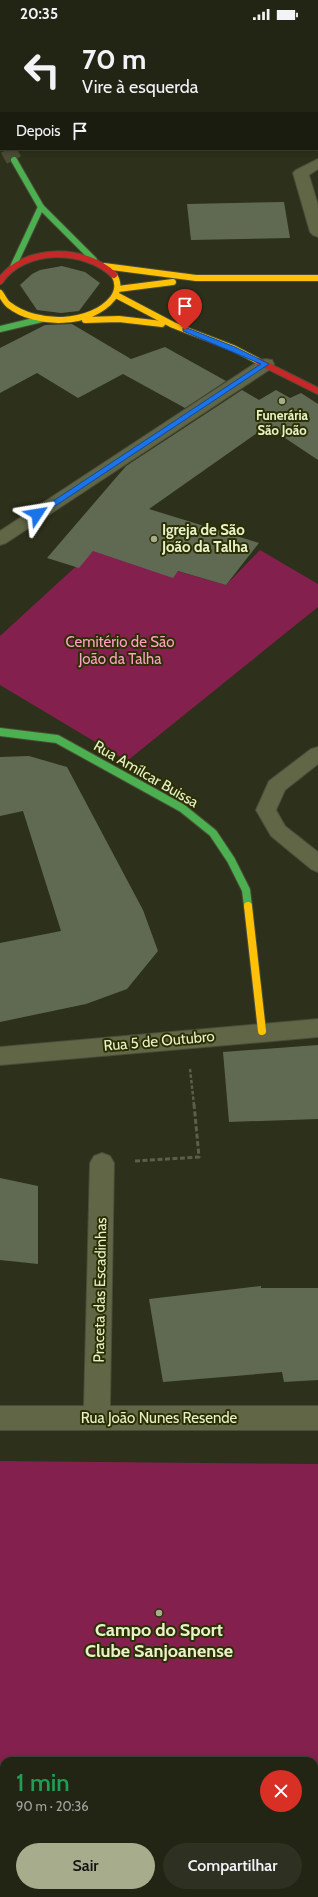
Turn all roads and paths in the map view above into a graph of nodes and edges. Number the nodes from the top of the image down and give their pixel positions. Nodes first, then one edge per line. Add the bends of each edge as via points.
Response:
1 (14, 160) tunnel mouth
2 (318, 164) edge
3 (41, 207) junction
4 (318, 232) edge
5 (94, 260) junction
6 (13, 266) junction
7 (104, 266) junction
8 (196, 278) junction
9 (318, 278) edge
10 (0, 281) edge
11 (182, 281) junction
12 (117, 292) junction
13 (0, 293) edge
14 (160, 318) junction
15 (42, 319) junction
16 (61, 320) junction
17 (173, 325) junction
18 (0, 329) edge
19 (266, 364) junction
20 (318, 391) edge
21 (0, 539) edge
22 (0, 732) edge
23 (318, 754) edge
24 (318, 864) edge
25 (318, 1028) edge
26 (262, 1031) junction
27 (187, 1039) junction
28 (0, 1056) edge
29 (102, 1162) joint
30 (0, 1418) edge
31 (97, 1418) junction
32 (318, 1418) edge

1 - 3 street
2 - 4 street via 301,173
3 - 5 street
3 - 6 street
5 - 6 street via 55,255 27,260
5 - 7 street
6 - 10 street
7 - 8 street
7 - 12 street via 117,280
8 - 9 street
8 - 11 street
11 - 12 street
11 - 14 street via 155,299 153,307
12 - 14 street
12 - 16 street via 109,304 96,312 80,318
13 - 15 street via 2,300 12,308 25,315
14 - 17 street
15 - 16 street
15 - 18 street
16 - 17 street via 119,319
17 - 19 street
19 - 20 street
19 - 21 street
22 - 26 street, Rua Amílcar Buissa via 57,740 182,808 214,833 246,890
23 - 24 street via 276,786 266,810 278,831
25 - 26 street, Rua 5 de Outubro
26 - 27 street, Rua 5 de Outubro
27 - 28 street, Rua 5 de Outubro
27 - 29 path via 199,1157
29 - 31 street, Praceta das Escadinhas
30 - 31 street, Rua João Nunes Resende
31 - 32 street, Rua João Nunes Resende

